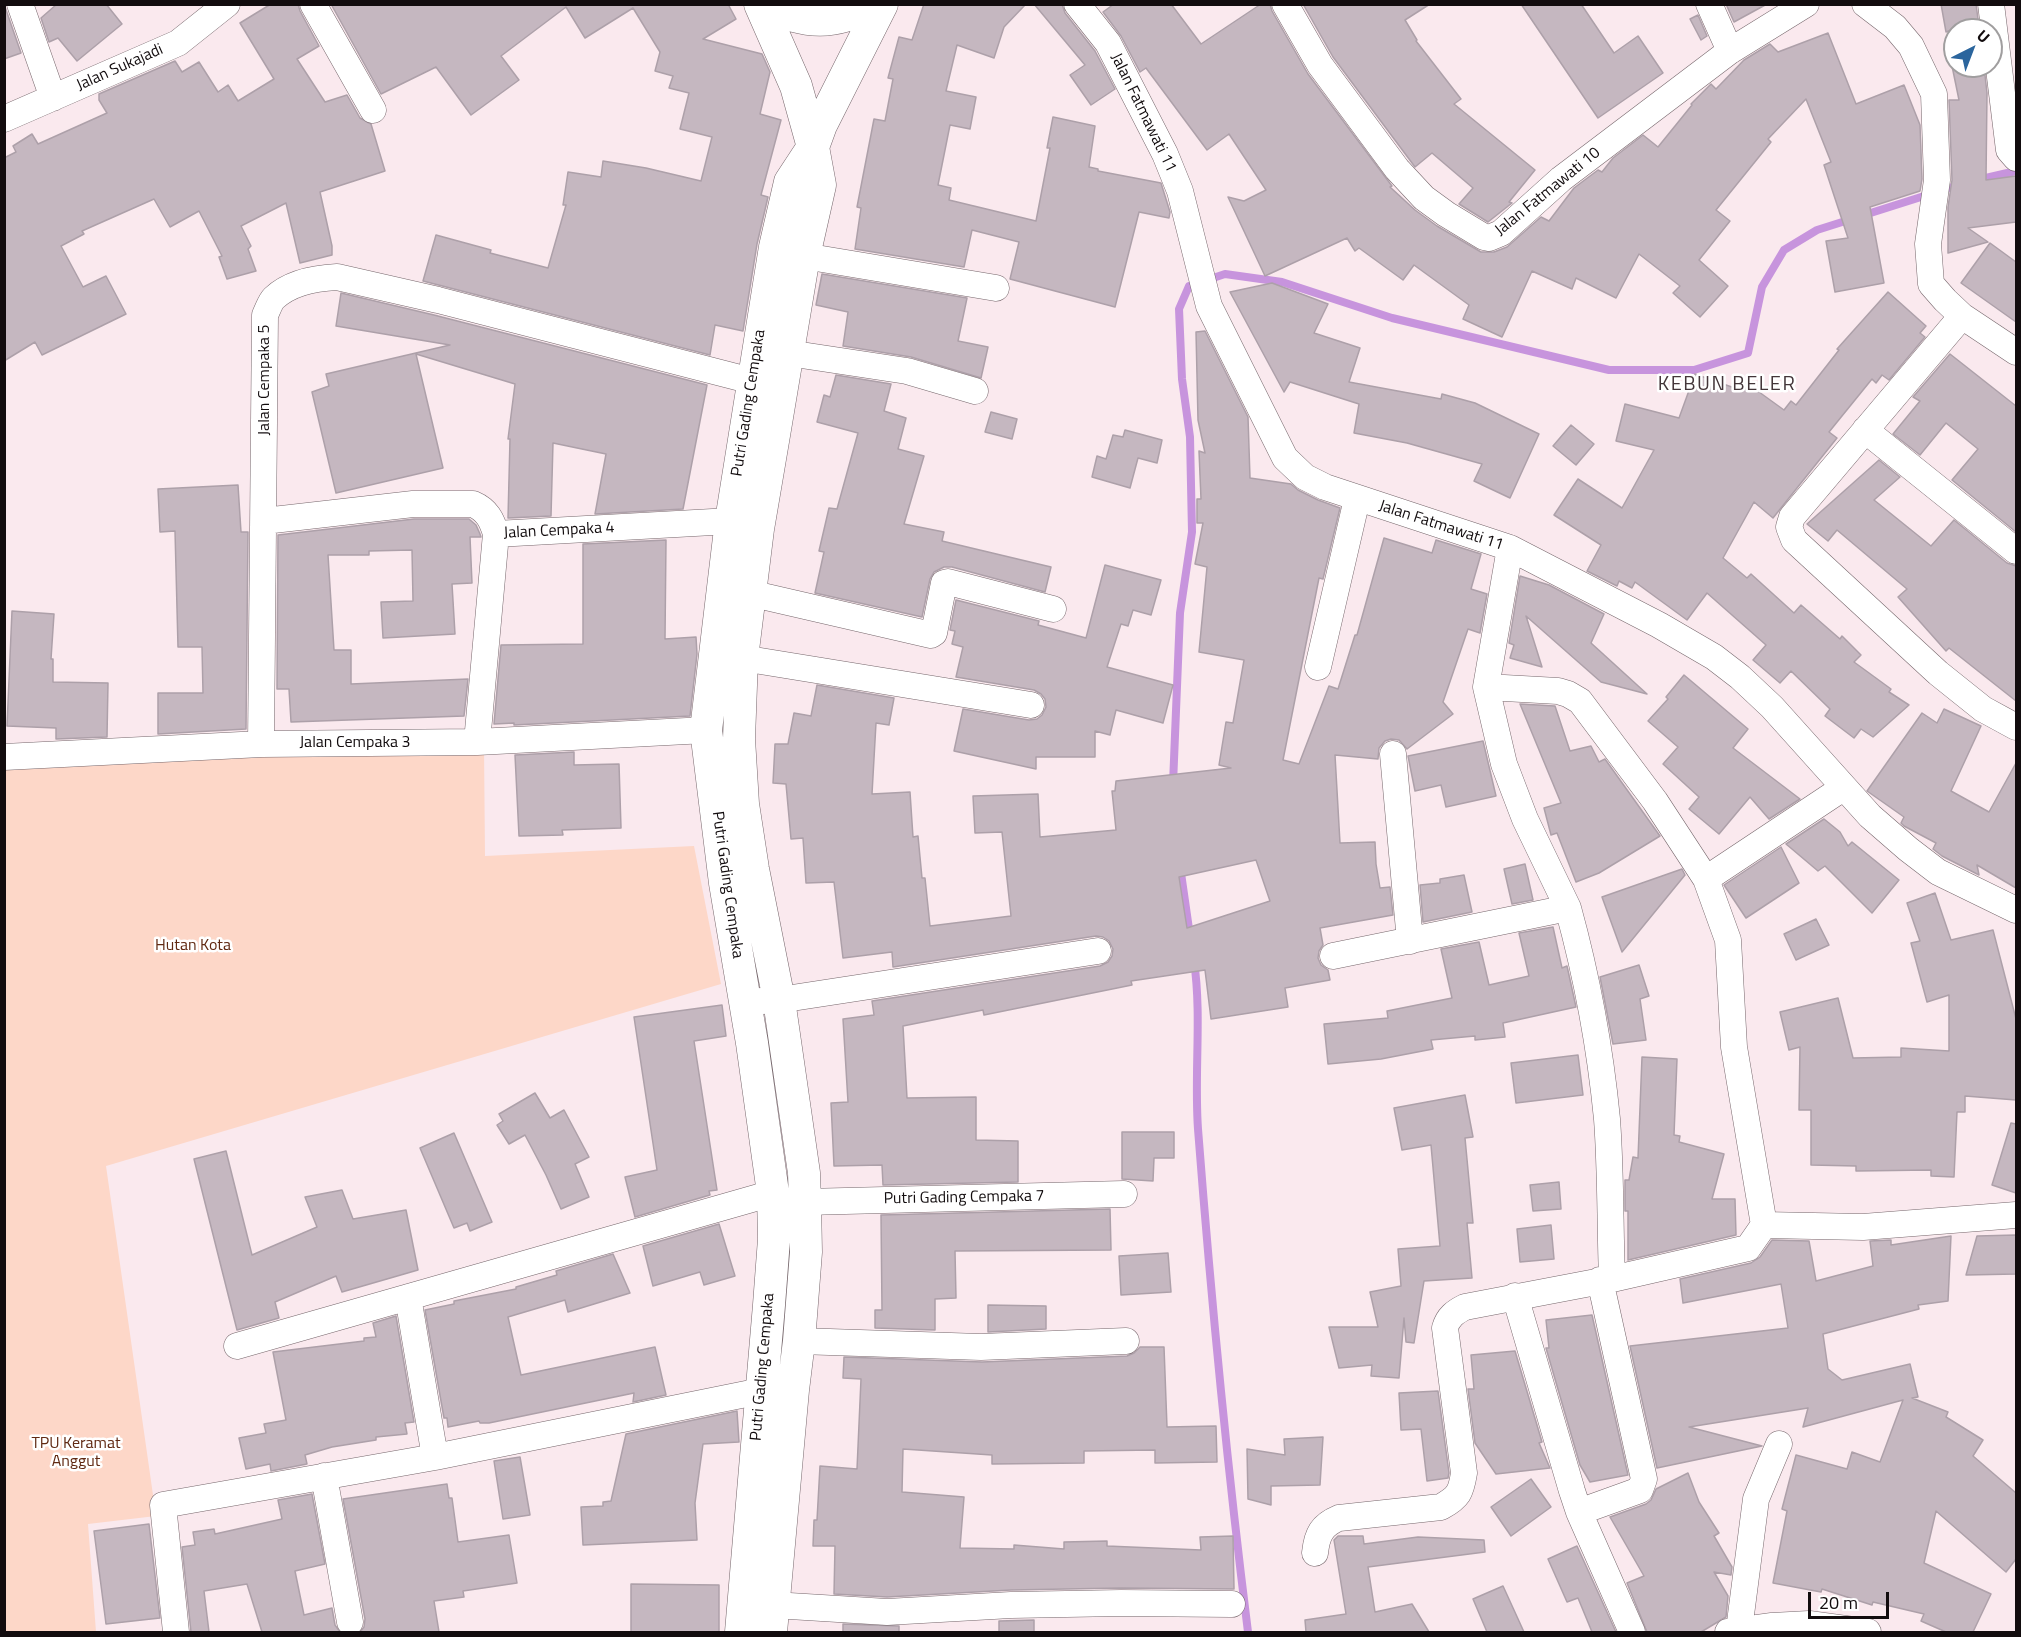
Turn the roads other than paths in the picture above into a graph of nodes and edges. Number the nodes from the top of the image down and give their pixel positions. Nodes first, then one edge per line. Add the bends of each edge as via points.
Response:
1 (20, 4) edge
2 (227, 4) edge
3 (313, 4) edge
4 (761, 4) edge
5 (881, 4) edge
6 (1077, 4) edge
7 (1285, 4) edge
8 (1709, 4) edge
9 (1806, 4) edge
10 (1865, 4) edge
11 (1991, 4) edge
12 (1730, 51) junction
13 (52, 98) junction
14 (373, 110) dead end
15 (4, 118) edge
16 (813, 147) junction
17 (2016, 158) edge
18 (804, 256) junction
19 (996, 288) dead end
20 (1962, 316) junction
21 (2016, 352) edge
22 (788, 353) junction
23 (752, 381) junction
24 (975, 391) dead end
25 (1866, 430) junction
26 (1356, 499) junction
27 (264, 521) junction
28 (744, 525) junction
29 (495, 534) junction
30 (1510, 548) junction
31 (2016, 551) edge
32 (749, 593) junction
33 (1053, 609) dead end
34 (742, 658) junction
35 (1318, 667) dead end
36 (1486, 687) junction
37 (1031, 705) dead end
38 (2016, 727) edge
39 (706, 730) junction
40 (477, 742) junction
41 (261, 744) junction
42 (1393, 754) dead end
43 (4, 757) edge
44 (1843, 788) junction
45 (1706, 879) junction
46 (1568, 908) junction
47 (2016, 910) edge
48 (1410, 941) junction
49 (1098, 951) dead end
50 (1333, 956) dead end
51 (779, 1000) junction
52 (745, 1002) junction
53 (773, 1193) junction
54 (1124, 1194) dead end
55 (805, 1202) junction
56 (2016, 1215) edge
57 (1764, 1225) junction
58 (1606, 1279) junction
59 (1515, 1296) junction
60 (408, 1297) junction
61 (799, 1341) junction
62 (1126, 1341) dead end
63 (237, 1346) dead end
64 (793, 1390) junction
65 (760, 1391) junction
66 (1779, 1444) dead end
67 (435, 1456) junction
68 (324, 1476) junction
69 (1580, 1512) junction
70 (1316, 1553) dead end
71 (1232, 1604) dead end
72 (772, 1619) edge
73 (350, 1622) dead end
74 (1733, 1631) edge
75 (176, 1632) edge
76 (741, 1632) edge
77 (1632, 1632) edge
78 (1868, 1632) edge

1 - 13 street
2 - 13 street, Jalan Sukajadi via 178,43
3 - 14 street
4 - 5 street via 787,15 826,21
4 - 16 street, Putri Gading Cempaka via 801,99
5 - 16 street, Putri Gading Cempaka
6 - 26 street, Jalan Fatmawati 11 via 1108,43 1165,154 1180,191 1209,306 1285,458 1305,477
7 - 12 street, Jalan Fatmawati 10 via 1320,65 1397,169 1424,198 1489,238 1501,233 1561,179
8 - 12 street
9 - 12 street, Jalan Fatmawati 10
10 - 20 street via 1895,27 1911,46 1934,94 1935,190 1928,244 1931,284
11 - 17 street via 2009,150
13 - 15 street, Jalan Sukajadi
16 - 18 street, Putri Gading Cempaka via 820,185
16 - 23 street, Putri Gading Cempaka via 790,182
18 - 19 street
18 - 22 street, Putri Gading Cempaka
20 - 21 street
20 - 25 street
22 - 24 street via 907,371
22 - 28 street, Putri Gading Cempaka
23 - 27 street, Jalan Cempaka 5 via 337,277 291,286 272,300 265,315
23 - 28 street, Putri Gading Cempaka
25 - 31 street
25 - 38 street via 1792,517 1789,528 1794,540 1938,672 1983,709
26 - 30 street, Jalan Fatmawati 11
26 - 35 street
27 - 29 street via 413,504 473,504 487,514
27 - 41 street, Jalan Cempaka 5
28 - 29 street, Jalan Cempaka 4
28 - 32 street, Putri Gading Cempaka
28 - 39 street, Putri Gading Cempaka
29 - 40 street, Jalan Cempaka 4
30 - 36 street, Jalan Fatmawati 11
30 - 44 street via 1714,657 1772,707
32 - 33 street via 931,635 944,583 948,582
32 - 34 street, Putri Gading Cempaka
34 - 37 street
34 - 51 street, Putri Gading Cempaka via 739,739 743,804
36 - 45 street via 1558,691 1580,701 1655,801
36 - 46 street, Jalan Fatmawati 11 via 1504,764 1525,819
39 - 40 street, Jalan Cempaka 3
39 - 52 street, Putri Gading Cempaka
40 - 41 street, Jalan Cempaka 3
41 - 43 street, Jalan Cempaka 3
42 - 48 street
44 - 45 street
44 - 47 street via 1938,872
45 - 57 street via 1728,940 1734,1047
46 - 48 street
46 - 58 street, Jalan Fatmawati 11 via 1591,1000 1601,1061 1607,1121
48 - 50 street
49 - 51 street
51 - 52 street
51 - 55 street, Putri Gading Cempaka
52 - 53 street, Putri Gading Cempaka
53 - 60 street
53 - 65 street, Putri Gading Cempaka via 774,1239
54 - 55 street, Putri Gading Cempaka 7
55 - 61 street, Putri Gading Cempaka via 806,1252
56 - 57 street via 1863,1227
57 - 58 street via 1748,1248
58 - 59 street
58 - 69 street, Jalan Fatmawati 11 via 1644,1479 1640,1490
59 - 69 street
59 - 70 street via 1454,1312 1445,1328 1464,1473 1461,1491 1442,1507 1329,1522 1317,1537
60 - 63 street
60 - 67 street
61 - 62 street via 981,1347
61 - 64 street, Putri Gading Cempaka
64 - 65 street
64 - 72 street, Putri Gading Cempaka
65 - 67 street
65 - 76 street, Putri Gading Cempaka
66 - 74 street via 1756,1499
67 - 68 street
68 - 73 street
68 - 75 street via 163,1505
69 - 77 street
71 - 72 street via 1011,1605
74 - 78 street via 1809,1624

